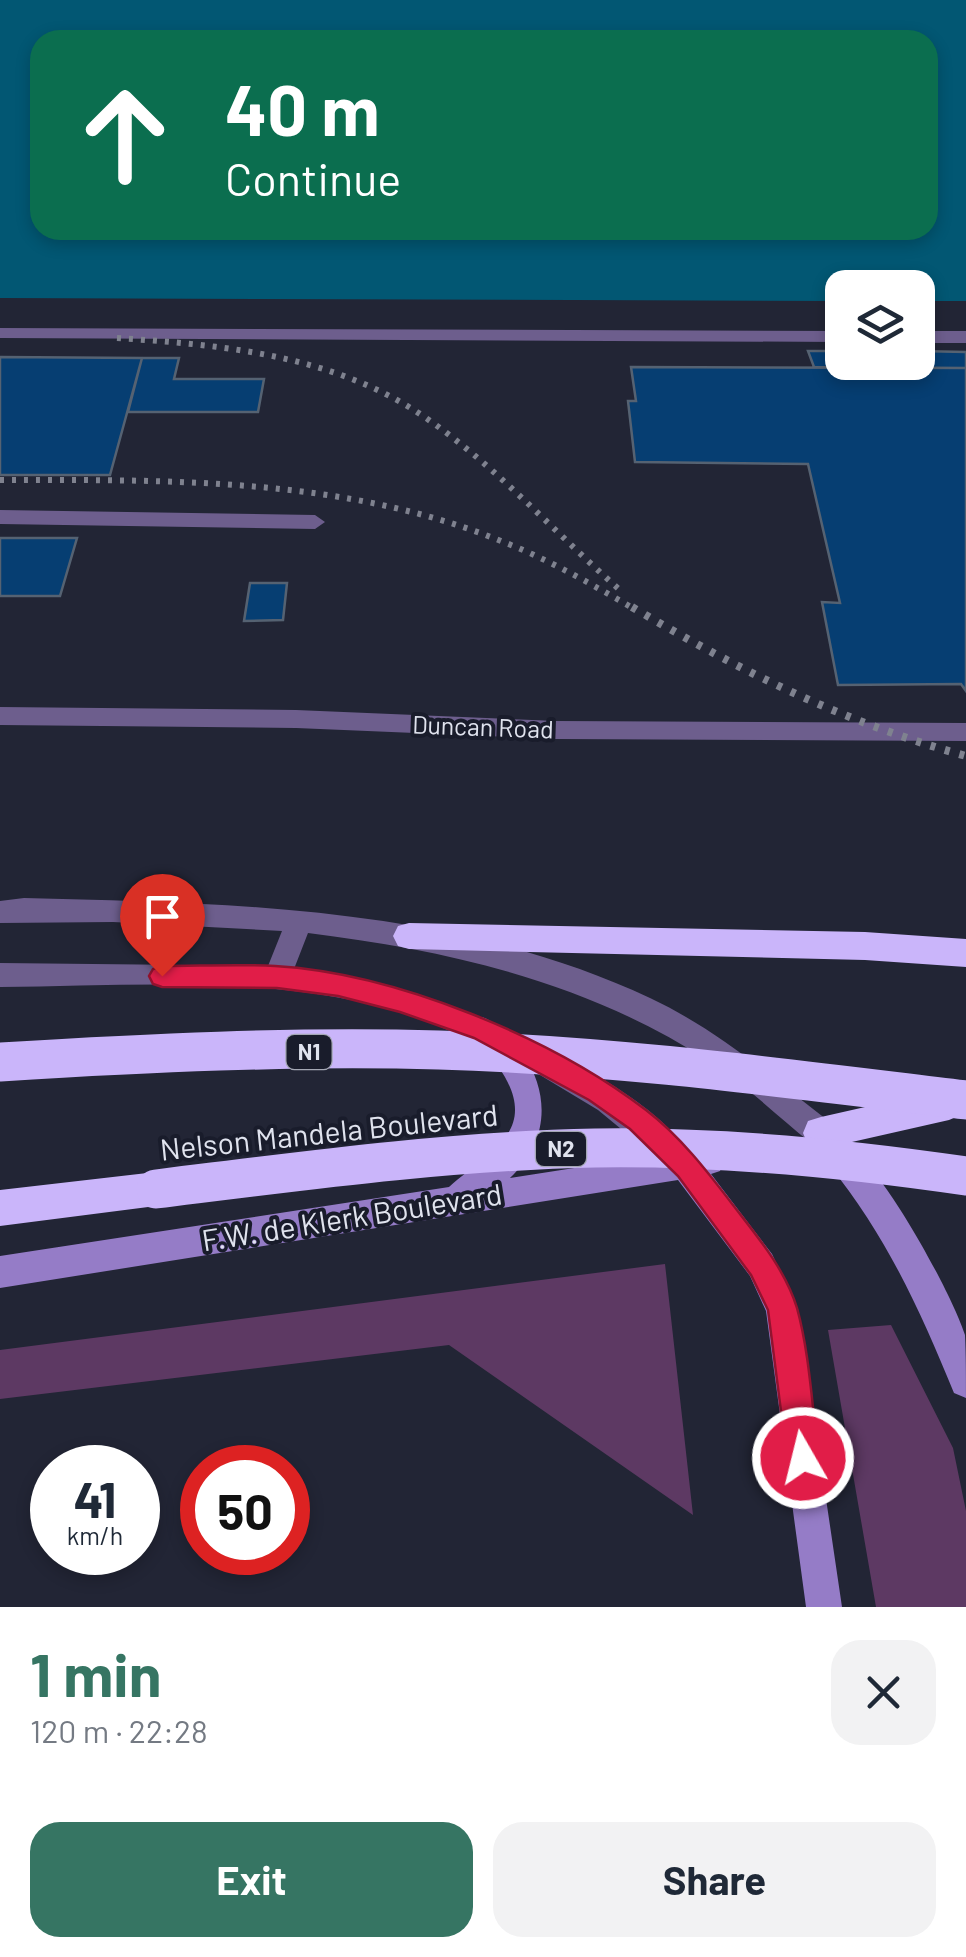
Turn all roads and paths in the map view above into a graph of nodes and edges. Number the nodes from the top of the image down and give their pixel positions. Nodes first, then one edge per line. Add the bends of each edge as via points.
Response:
1 (0, 333) edge
2 (825, 337) edge
3 (935, 337) edge
4 (966, 338) edge
5 (0, 517) edge
6 (315, 522) dead end
7 (0, 716) edge
8 (966, 732) edge
9 (8, 909) edge
10 (299, 923) junction
11 (409, 936) junction
12 (966, 954) edge
13 (0, 975) edge
14 (277, 977) junction
15 (482, 1029) junction
16 (0, 1062) edge
17 (966, 1100) edge
18 (821, 1133) junction
19 (687, 1167) junction
20 (966, 1176) edge
21 (433, 1206) junction
22 (0, 1208) edge
23 (0, 1272) edge
24 (966, 1381) edge
25 (824, 1607) edge

1 - 2 street
3 - 4 street
5 - 6 street
7 - 8 street, Duncan Road
9 - 10 street via 198,912
10 - 11 street
10 - 14 street
11 - 12 highway
11 - 18 street via 545,969 654,1016 719,1052
13 - 14 street
14 - 15 street via 338,986
15 - 19 street via 598,1092 639,1120
15 - 21 main road via 503,1046 528,1086 525,1129 492,1178
16 - 17 highway, N1, bridge via 439,1050
17 - 18 highway
18 - 19 main road, F.W. de Klerk Boulevard
18 - 24 main road via 890,1218 930,1290
19 - 21 main road, F.W. de Klerk Boulevard
19 - 25 main road via 761,1265 782,1308
20 - 22 highway, Nelson Mandela Boulevard / N2, bridge via 876,1162 546,1149 356,1163
21 - 23 main road, F.W. de Klerk Boulevard

